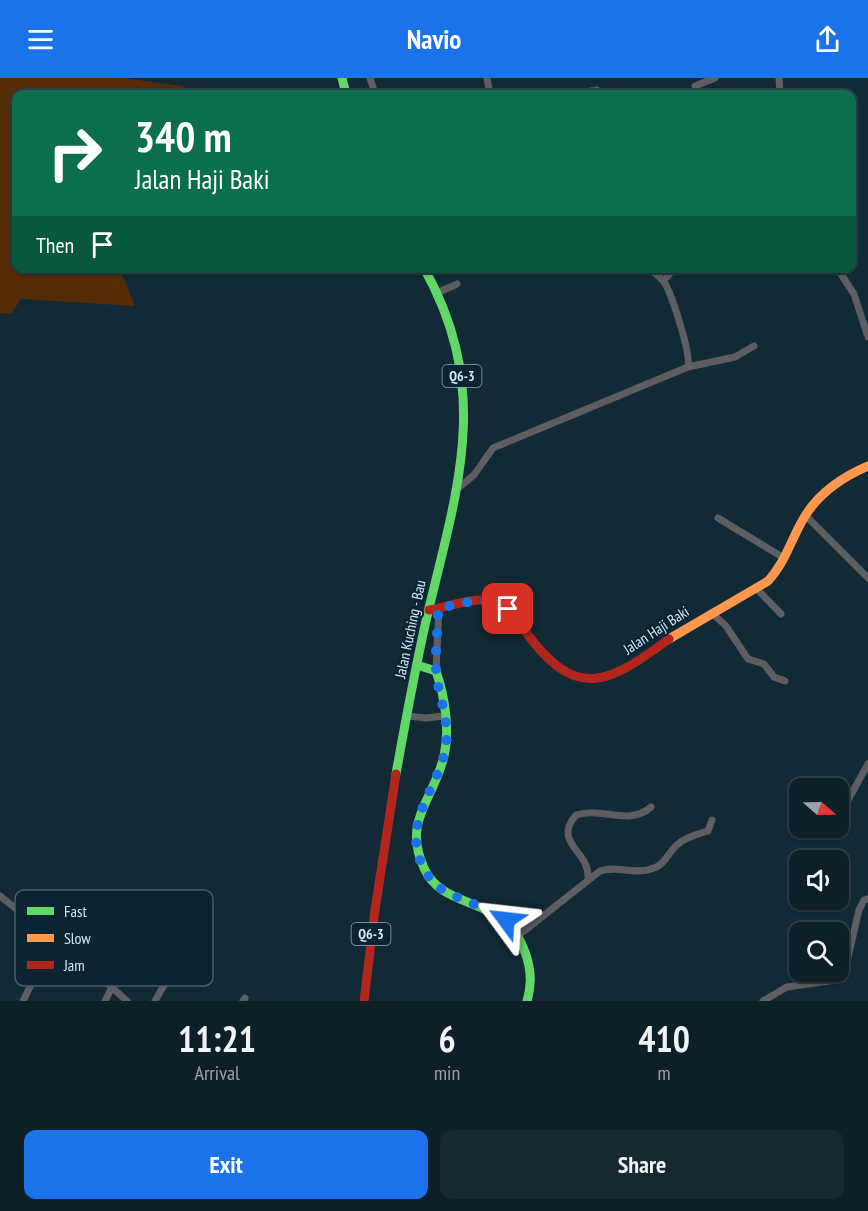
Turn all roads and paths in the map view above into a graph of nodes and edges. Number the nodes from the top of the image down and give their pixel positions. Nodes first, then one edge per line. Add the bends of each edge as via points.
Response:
1 (714, 78) edge
2 (695, 86) dead end
3 (427, 273) edge
4 (655, 273) edge
5 (670, 273) edge
6 (840, 273) edge
7 (663, 281) junction
8 (457, 284) dead end
9 (439, 292) junction
10 (865, 311) edge
11 (868, 337) edge
12 (754, 346) dead end
13 (688, 367) junction
14 (868, 466) edge
15 (455, 490) junction
16 (805, 515) junction
17 (718, 518) dead end
18 (784, 558) junction
19 (868, 578) edge
20 (757, 589) junction
21 (434, 609) junction
22 (712, 613) junction
23 (781, 614) dead end
24 (417, 664) junction
25 (436, 671) junction
26 (785, 681) dead end
27 (408, 716) junction
28 (444, 716) junction
29 (868, 764) edge
30 (849, 798) edge
31 (651, 807) dead end
32 (712, 820) dead end
33 (588, 878) junction
34 (0, 896) edge
35 (868, 899) edge
36 (15, 908) edge
37 (519, 935) junction
38 (30, 986) edge
39 (164, 986) edge
40 (112, 987) joint
41 (23, 1001) edge
42 (105, 1001) edge
43 (127, 1001) edge
44 (155, 1001) edge
45 (364, 1001) edge
46 (527, 1001) edge
47 (763, 1001) edge

1 - 2 street
3 - 9 street, Jalan Kuching - Bau / Q6-3
4 - 7 street
5 - 7 street
6 - 10 street
7 - 13 street via 688,356
8 - 9 street
9 - 15 street, Jalan Kuching - Bau / Q6-3 via 464,389 464,427
10 - 11 street
12 - 13 street via 735,357
13 - 15 street via 493,448 474,475
14 - 16 street, Jalan Haji Baki via 836,485
15 - 21 street, Jalan Kuching - Bau / Q6-3
16 - 18 street, Jalan Haji Baki
16 - 19 street
17 - 18 street
18 - 20 street, Jalan Haji Baki via 776,573
20 - 22 street, Jalan Haji Baki
20 - 23 street
21 - 22 street, Jalan Haji Baki via 499,603 508,609 545,658 559,670 580,679 601,678 623,669
21 - 24 street, Jalan Kuching - Bau / Q6-3
21 - 25 street
22 - 26 street via 726,626 748,659 764,664 774,676
24 - 25 street
24 - 27 street, Jalan Kuching - Bau / Q6-3
25 - 28 street
27 - 28 street
27 - 45 street, Jalan Kuching - Bau / Q6-3 via 379,867
28 - 37 street via 447,743 443,759 417,820 415,841 420,859 434,883 443,890 489,908
29 - 30 street
31 - 33 street via 636,817 594,812 576,815 567,834 587,863
32 - 33 street via 708,831 679,843 665,862 653,869 607,868
33 - 37 street
34 - 36 street
35 - 47 street via 859,910 843,979 787,987
37 - 46 street via 529,963
38 - 41 street
39 - 44 street
40 - 42 street
40 - 43 street

